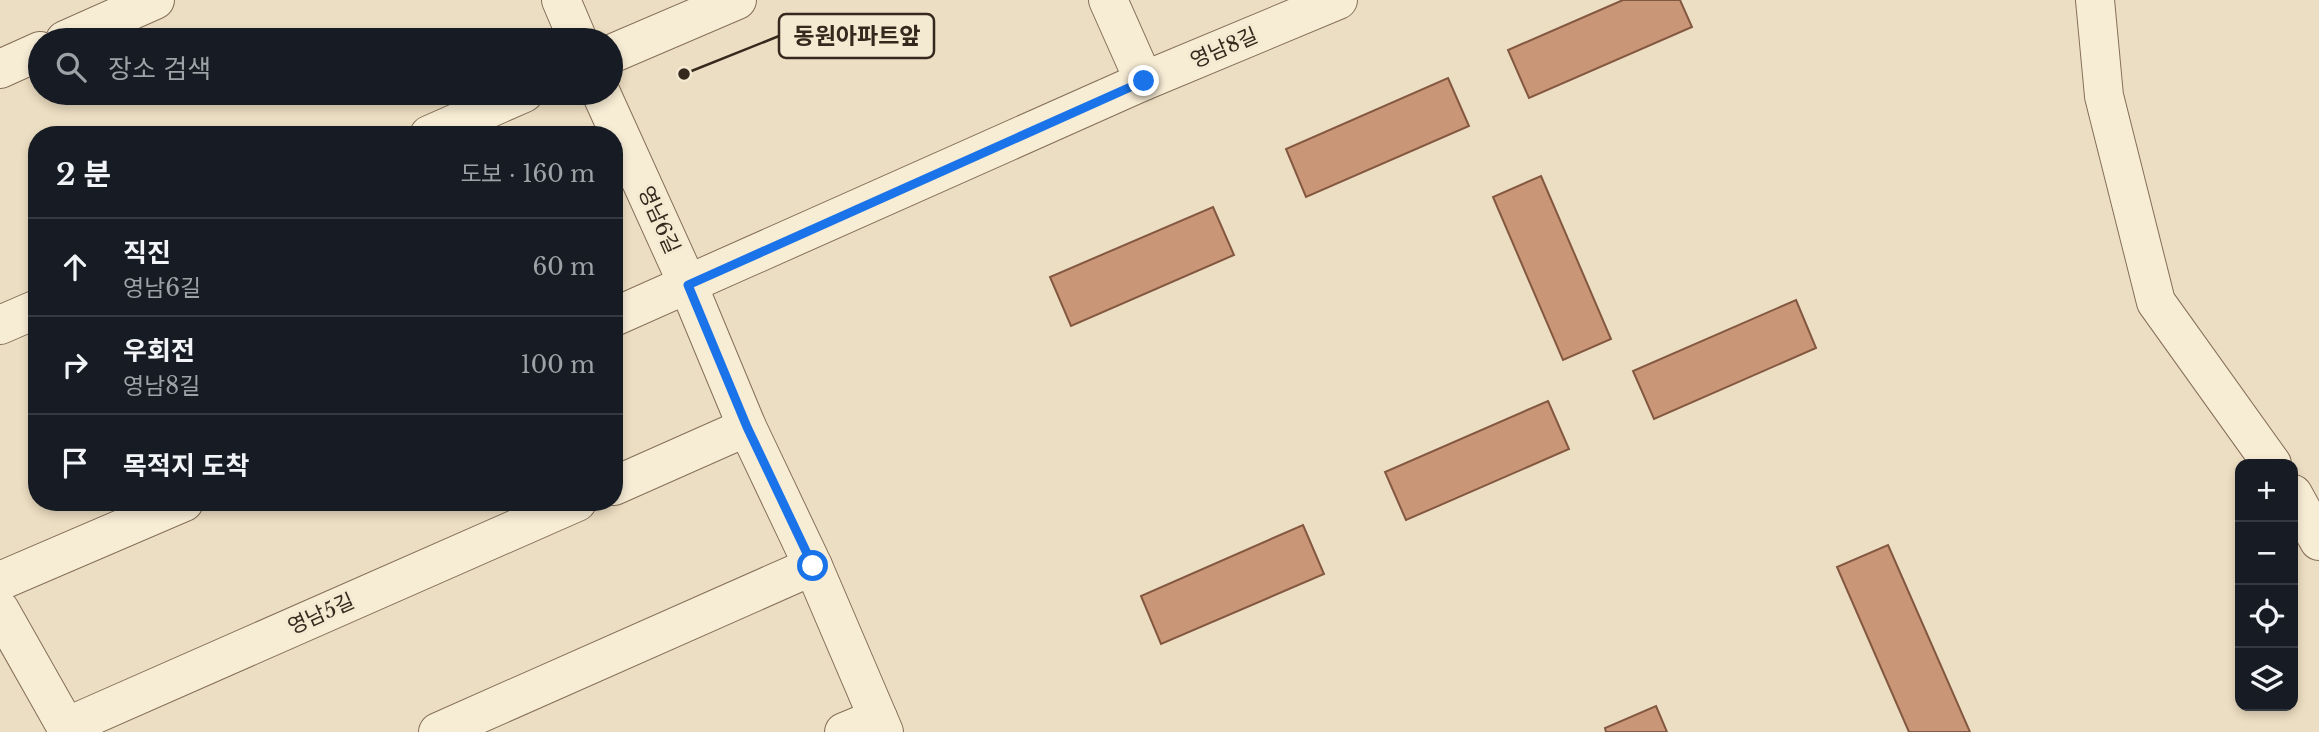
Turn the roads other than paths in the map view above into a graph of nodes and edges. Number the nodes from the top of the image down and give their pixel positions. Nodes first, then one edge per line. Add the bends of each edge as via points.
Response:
1 (155, 0) edge
2 (561, 0) edge
3 (737, 0) edge
4 (1108, 0) edge
5 (1338, 0) edge
6 (2095, 0) edge
7 (92, 28) edge
8 (573, 28) edge
9 (623, 49) edge
10 (28, 56) edge
11 (0, 69) edge
12 (1144, 81) junction
13 (497, 105) edge
14 (606, 105) edge
15 (449, 126) edge
16 (616, 126) edge
17 (623, 142) edge
18 (688, 285) junction
19 (28, 313) edge
20 (623, 313) edge
21 (0, 325) edge
22 (747, 427) junction
23 (2268, 459) edge
24 (623, 482) edge
25 (2298, 503) edge
26 (163, 511) edge
27 (556, 511) edge
28 (2319, 541) edge
29 (813, 566) junction
30 (0, 581) edge
31 (0, 610) edge
32 (869, 727) edge
33 (68, 729) edge
34 (438, 732) edge

1 - 7 street
2 - 8 street
3 - 9 street
4 - 12 street
5 - 12 street, 영남8길
6 - 23 street via 2104,96 2156,302
10 - 11 street
12 - 18 street, 영남8길
13 - 15 street
14 - 16 street, 영남6길
17 - 18 street, 영남6길
18 - 20 street
18 - 22 street, 영남6길
19 - 21 street
22 - 24 street
22 - 29 street, 영남6길
25 - 28 street
26 - 30 street
27 - 33 street, 영남5길
29 - 32 street, 영남6길
29 - 34 street
31 - 33 street, 영남5길

